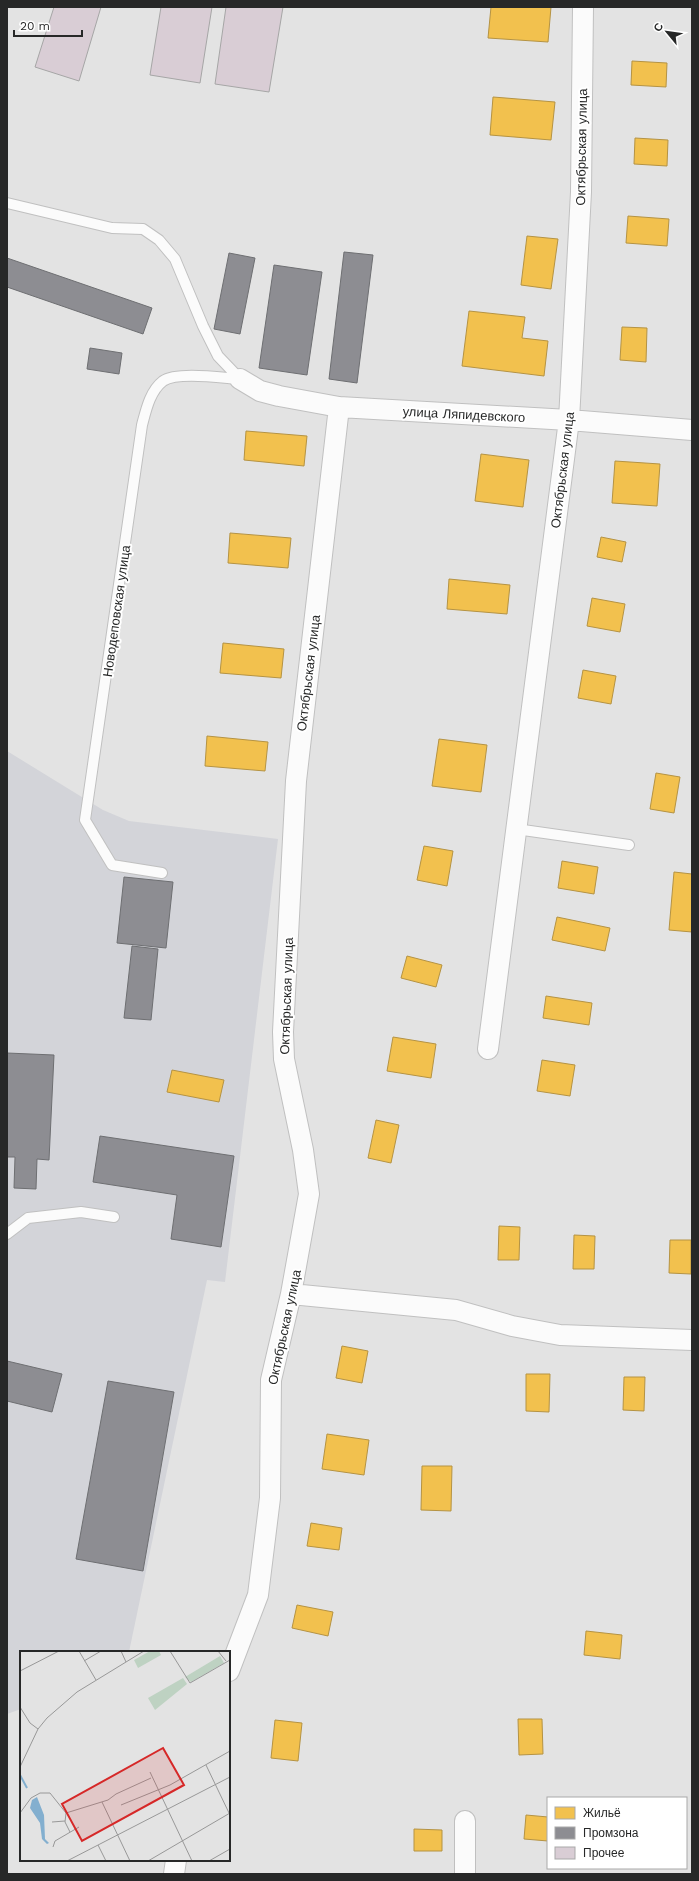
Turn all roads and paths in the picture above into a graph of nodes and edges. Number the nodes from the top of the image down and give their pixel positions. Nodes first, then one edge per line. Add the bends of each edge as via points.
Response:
1 (583, 7) edge
2 (7, 203) edge
3 (240, 379) junction
4 (339, 407) junction
5 (569, 420) junction
6 (692, 430) edge
7 (516, 829) junction
8 (629, 845) dead end
9 (162, 872) dead end
10 (488, 1049) dead end
11 (114, 1217) dead end
12 (7, 1234) edge
13 (291, 1294) junction
14 (692, 1340) edge
15 (230, 1669) edge
16 (465, 1821) dead end
17 (176, 1861) edge
18 (174, 1874) edge
19 (465, 1874) edge

1 - 5 street, Октябрьская улица via 581,192
2 - 3 lane via 112,228 143,229 159,240 175,259 218,356
3 - 4 street, улица Ляпидевского via 266,393
3 - 9 lane, Новодеповская улица via 179,376 164,380 151,397 142,425 85,820 112,865
4 - 5 street, улица Ляпидевского
4 - 13 street, Октябрьская улица via 295,805 283,1032 284,1059 303,1150 309,1194
5 - 6 street, улица Ляпидевского
5 - 7 street, Октябрьская улица
7 - 8 lane
7 - 10 street, Октябрьская улица
11 - 12 lane via 81,1212 28,1218
13 - 14 street via 456,1310 512,1326 560,1335
13 - 15 street, Октябрьская улица via 271,1380 270,1498 258,1595
16 - 19 street
17 - 18 street

